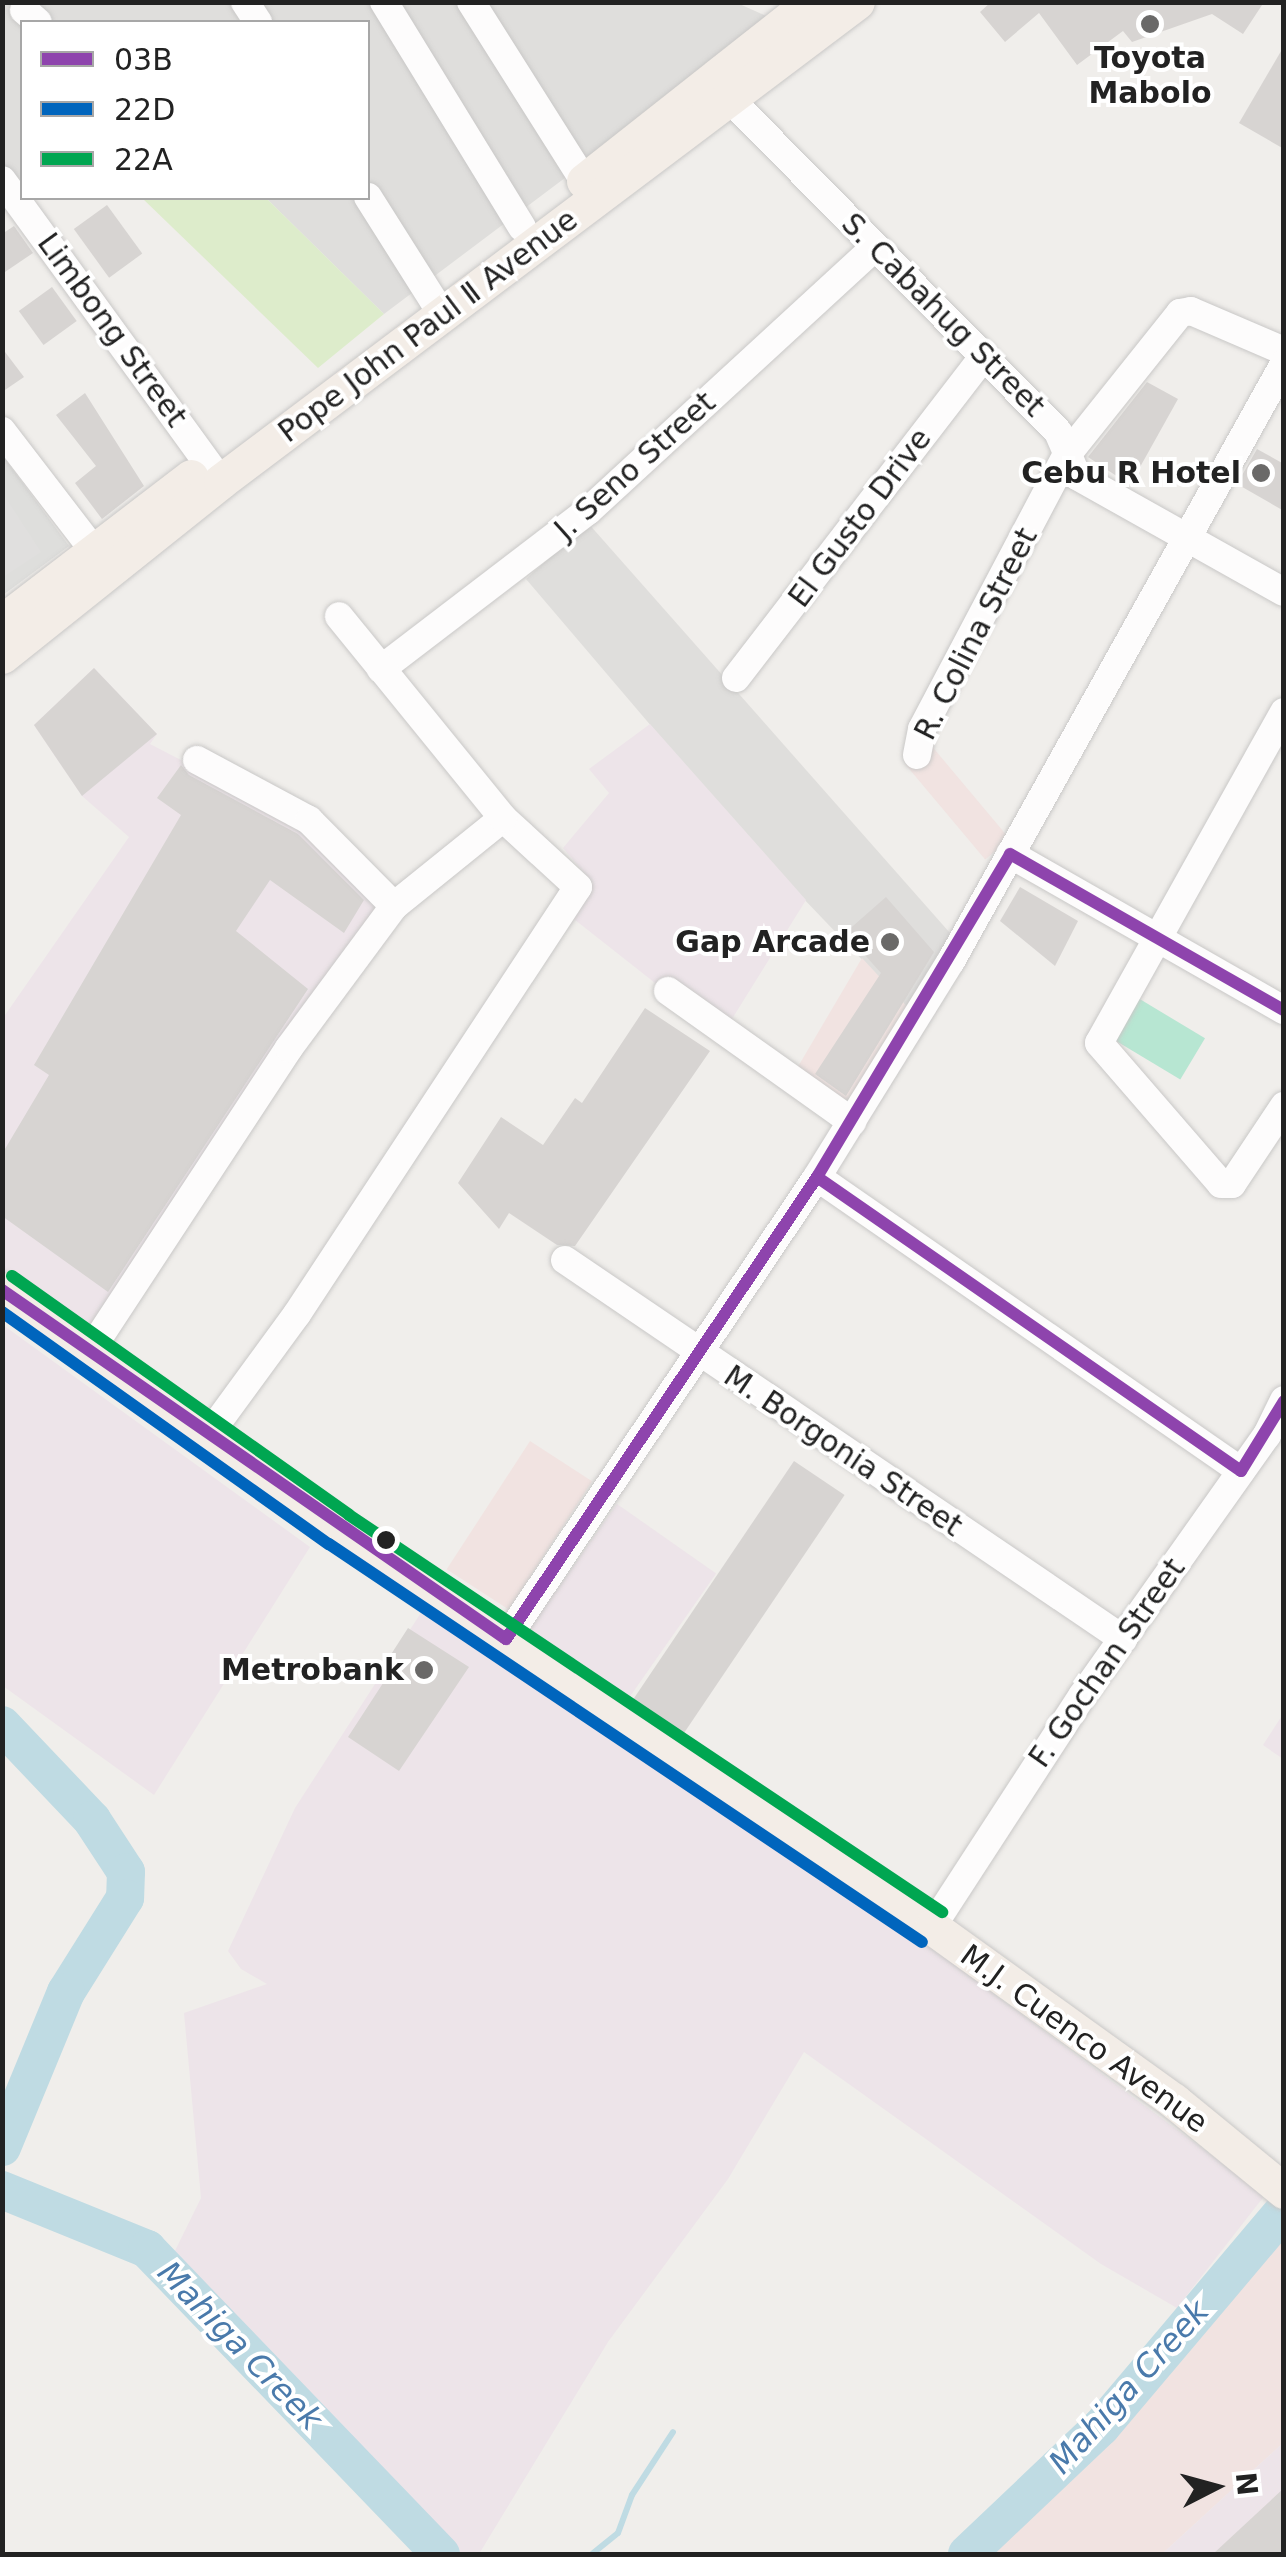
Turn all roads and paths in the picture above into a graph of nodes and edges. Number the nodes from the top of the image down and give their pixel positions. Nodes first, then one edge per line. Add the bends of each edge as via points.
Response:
1 (384, 2) edge
2 (471, 2) edge
3 (811, 2) edge
4 (857, 2) edge
5 (722, 91) junction
6 (584, 181) junction
7 (10, 193) edge
8 (370, 200) edge
9 (522, 227) junction
10 (875, 247) junction
11 (436, 306) junction
12 (1284, 351) edge
13 (982, 358) junction
14 (1284, 364) edge
15 (2, 432) edge
16 (1066, 456) junction
17 (215, 472) junction
18 (1184, 539) junction
19 (102, 560) junction
20 (1284, 592) edge
21 (339, 616) dead end
22 (2, 622) edge
23 (2, 656) edge
24 (381, 669) junction
25 (736, 678) dead end
26 (1284, 712) edge
27 (917, 754) dead end
28 (198, 760) dead end
29 (503, 818) junction
30 (1010, 854) junction
31 (394, 906) junction
32 (1156, 938) junction
33 (668, 991) dead end
34 (1284, 1010) edge
35 (1284, 1106) edge
36 (852, 1122) junction
37 (817, 1177) junction
38 (565, 1260) dead end
39 (2, 1290) edge
40 (88, 1354) junction
41 (698, 1354) junction
42 (1284, 1400) edge
43 (208, 1437) junction
44 (1241, 1471) junction
45 (506, 1638) junction
46 (1122, 1639) junction
47 (932, 1928) junction
48 (1280, 2181) edge

1 - 9 street
2 - 6 street
3 - 5 main road, Pope John Paul Ⅱ Avenue
4 - 5 main road, Pope John Paul Ⅱ Avenue
5 - 6 main road, Pope John Paul Ⅱ Avenue
5 - 10 street, S. Cabahug Street
5 - 11 main road, Pope John Paul Ⅱ Avenue
6 - 9 main road, Pope John Paul Ⅱ Avenue
7 - 17 street, Limbong Street
8 - 11 street
9 - 11 main road, Pope John Paul Ⅱ Avenue
10 - 13 street, S. Cabahug Street
10 - 24 street, J. Seno Street via 588,511
11 - 17 main road, Pope John Paul Ⅱ Avenue
12 - 16 street, R. Colina Street via 1184,310
13 - 16 street, S. Cabahug Street via 1058,432
13 - 25 street, El Gusto Drive
14 - 18 street
15 - 19 street
16 - 18 street, S. Cabahug Street via 1077,476
16 - 27 street, R. Colina Street via 922,729
17 - 19 main road, Pope John Paul Ⅱ Avenue
18 - 20 street, S. Cabahug Street
18 - 30 street
19 - 22 main road, Pope John Paul Ⅱ Avenue
19 - 23 main road, Pope John Paul Ⅱ Avenue
21 - 24 street
24 - 29 street
26 - 32 street
28 - 31 street via 309,820
29 - 31 street
29 - 43 street via 578,886 297,1314
30 - 32 street
30 - 36 street
31 - 40 street via 290,1048
32 - 34 street
32 - 35 street via 1099,1043 1221,1184 1232,1184
33 - 36 street
36 - 37 street
37 - 41 street
37 - 44 street
38 - 41 street, M. Borgonia Street
39 - 40 main road, M.J. Cuenco Avenue
40 - 43 main road, M.J. Cuenco Avenue
41 - 45 street
41 - 46 street, M. Borgonia Street
42 - 44 street, F. Gochan Street
43 - 45 main road, M.J. Cuenco Avenue
44 - 46 street, F. Gochan Street
45 - 47 main road, M.J. Cuenco Avenue
46 - 47 street, F. Gochan Street
47 - 48 main road, M.J. Cuenco Avenue

